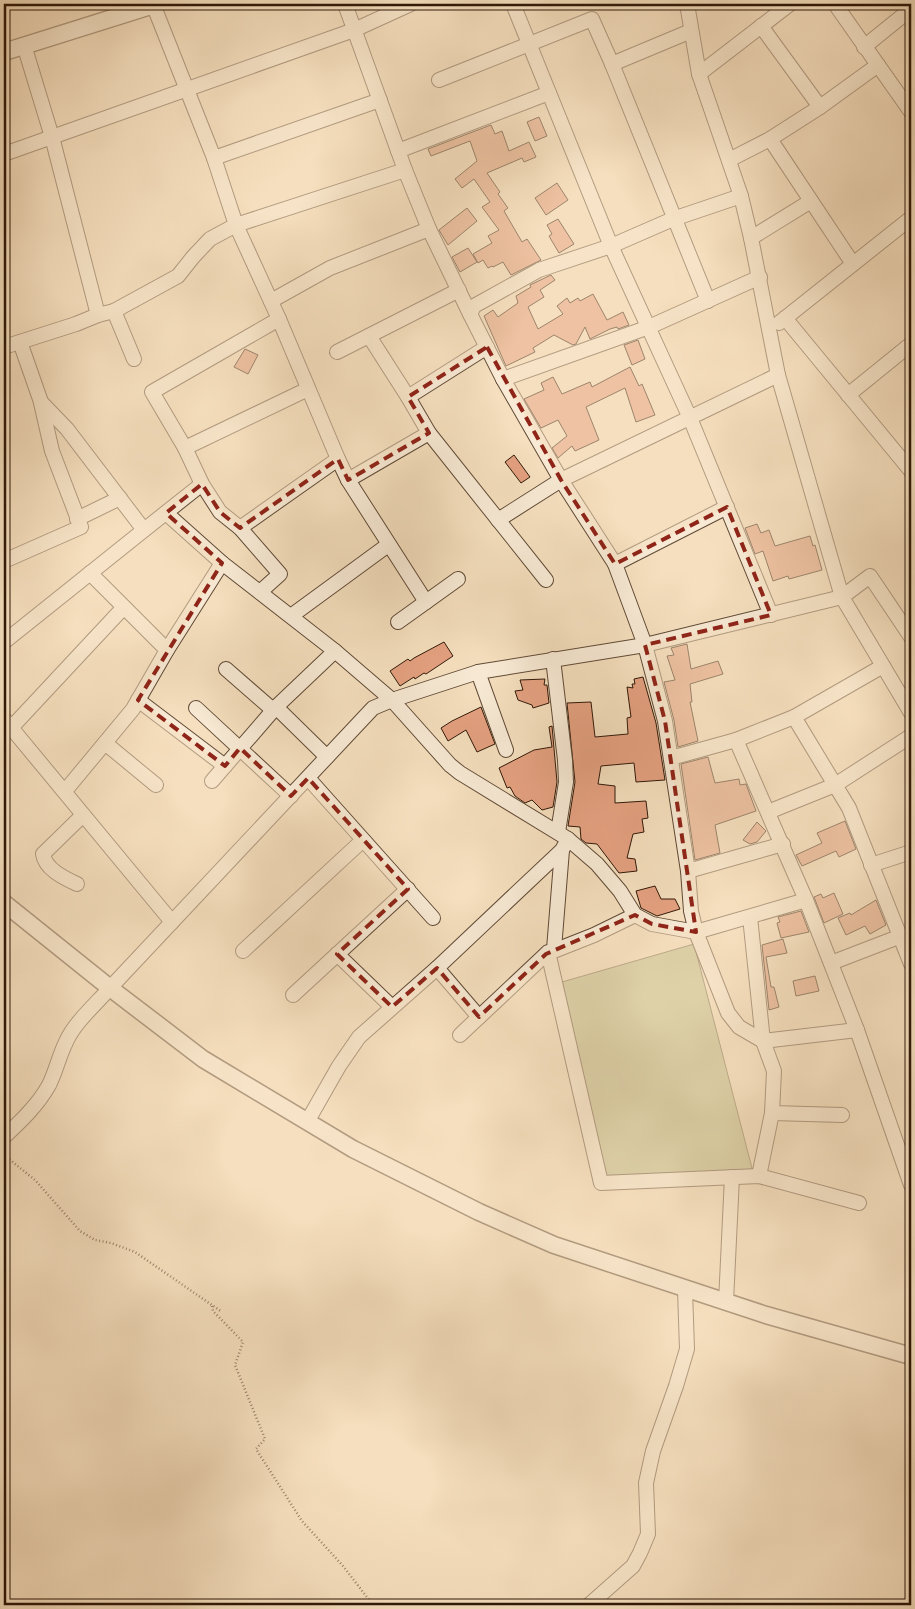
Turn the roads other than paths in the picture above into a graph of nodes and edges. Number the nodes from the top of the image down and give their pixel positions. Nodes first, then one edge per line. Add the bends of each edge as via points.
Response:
1 (154, 4) edge
2 (345, 4) edge
3 (410, 4) edge
4 (513, 4) edge
5 (687, 4) edge
6 (790, 4) edge
7 (835, 4) edge
8 (911, 9) edge
9 (761, 26) junction
10 (354, 30) junction
11 (691, 31) junction
12 (529, 44) junction
13 (24, 45) junction
14 (864, 47) junction
15 (4, 52) edge
16 (612, 64) junction
17 (878, 65) junction
18 (699, 74) junction
19 (439, 80) dead end
20 (187, 89) junction
21 (549, 93) junction
22 (380, 100) junction
23 (820, 107) junction
24 (911, 112) edge
25 (52, 137) junction
26 (770, 139) junction
27 (398, 151) junction
28 (4, 154) edge
29 (214, 158) junction
30 (729, 160) junction
31 (405, 170) junction
32 (741, 196) junction
33 (811, 201) junction
34 (911, 218) edge
35 (673, 219) junction
36 (236, 225) junction
37 (429, 229) junction
38 (751, 238) junction
39 (611, 246) junction
40 (853, 264) junction
41 (760, 277) junction
42 (459, 290) junction
43 (270, 301) junction
44 (708, 301) junction
45 (114, 311) junction
46 (470, 314) junction
47 (98, 315) junction
48 (785, 318) junction
49 (279, 319) junction
50 (648, 327) junction
51 (770, 330) junction
52 (369, 336) junction
53 (20, 342) junction
54 (911, 344) edge
55 (4, 347) edge
56 (487, 347) junction
57 (336, 352) dead end
58 (134, 359) dead end
59 (778, 375) junction
60 (504, 379) junction
61 (308, 389) junction
62 (848, 394) junction
63 (408, 397) junction
64 (41, 402) junction
65 (690, 418) junction
66 (429, 433) junction
67 (185, 448) junction
68 (338, 459) junction
69 (911, 471) edge
70 (348, 480) junction
71 (561, 480) junction
72 (202, 484) junction
73 (120, 498) junction
74 (727, 507) junction
75 (166, 513) junction
76 (77, 519) junction
77 (498, 520) junction
78 (240, 528) junction
79 (144, 530) junction
80 (388, 545) junction
81 (4, 561) edge
82 (222, 563) junction
83 (615, 564) junction
84 (90, 573) junction
85 (458, 579) dead end
86 (546, 580) dead end
87 (260, 592) junction
88 (842, 597) junction
89 (426, 602) junction
90 (124, 607) junction
91 (771, 615) junction
92 (292, 616) junction
93 (398, 622) dead end
94 (911, 637) edge
95 (4, 642) edge
96 (645, 645) junction
97 (167, 650) junction
98 (335, 651) junction
99 (553, 659) junction
100 (883, 666) junction
101 (226, 669) dead end
102 (478, 672) junction
103 (138, 700) junction
104 (392, 700) junction
105 (196, 708) dead end
106 (274, 709) junction
107 (911, 713) edge
108 (794, 716) junction
109 (7, 723) edge
110 (911, 736) edge
111 (736, 740) junction
112 (105, 743) junction
113 (240, 748) junction
114 (506, 750) dead end
115 (327, 757) junction
116 (671, 758) junction
117 (224, 766) junction
118 (308, 778) junction
119 (212, 781) dead end
120 (156, 785) dead end
121 (835, 785) junction
122 (65, 791) junction
123 (291, 796) junction
124 (768, 812) junction
125 (83, 815) junction
126 (363, 840) junction
127 (562, 840) junction
128 (783, 844) junction
129 (911, 852) edge
130 (871, 865) junction
131 (688, 871) junction
132 (76, 884) dead end
133 (408, 889) junction
134 (806, 900) junction
135 (4, 903) edge
136 (635, 915) junction
137 (750, 917) junction
138 (433, 918) dead end
139 (172, 922) junction
140 (696, 932) junction
141 (901, 936) junction
142 (243, 951) dead end
143 (551, 951) junction
144 (337, 954) junction
145 (831, 963) junction
146 (911, 964) edge
147 (437, 968) junction
148 (110, 988) junction
149 (293, 995) dead end
150 (392, 1007) junction
151 (480, 1017) junction
152 (857, 1030) junction
153 (460, 1035) dead end
154 (763, 1041) junction
155 (772, 1113) junction
156 (842, 1115) dead end
157 (307, 1122) junction
158 (4, 1138) edge
159 (759, 1176) junction
160 (732, 1177) junction
161 (911, 1185) edge
162 (859, 1203) dead end
163 (685, 1290) junction
164 (726, 1302) junction
165 (911, 1356) edge
166 (589, 1605) edge

1 - 13 street
1 - 20 street
2 - 10 street
3 - 10 street
4 - 12 street
5 - 11 street
6 - 9 street
7 - 14 street
8 - 14 street
9 - 18 street
9 - 23 street
10 - 20 street
10 - 22 street
11 - 16 street
11 - 18 street
12 - 16 street via 592,19
12 - 19 street
12 - 21 street
13 - 15 street
13 - 25 street
14 - 17 street
16 - 35 street
17 - 23 street
17 - 24 street
18 - 30 street
20 - 25 street
20 - 29 street
21 - 27 street
21 - 39 street
22 - 27 street
22 - 29 street
23 - 26 street
25 - 28 street
25 - 47 street
26 - 30 street
26 - 33 street
27 - 31 street
29 - 36 street
30 - 32 street
31 - 36 street
31 - 37 street
32 - 35 street
32 - 38 street
33 - 38 street
33 - 40 street
34 - 40 street
35 - 39 street
35 - 44 street
36 - 43 street
36 - 45 street via 210,239 178,276
37 - 42 street
37 - 43 street via 330,268
38 - 41 street
39 - 46 street via 539,270 474,306
39 - 50 street
40 - 48 street
41 - 44 street
41 - 51 street
42 - 46 street
42 - 52 street
43 - 49 street
44 - 50 street
45 - 47 street
45 - 58 street
46 - 56 street
47 - 53 street
48 - 51 street
48 - 62 street
49 - 61 street
49 - 67 street via 152,392
50 - 60 street
50 - 65 street
51 - 59 street
52 - 57 street
52 - 63 street
53 - 55 street
53 - 64 street
54 - 62 street
56 - 60 street
56 - 63 street
59 - 65 street
59 - 88 street
60 - 71 street
61 - 67 street
61 - 68 street
62 - 69 street
63 - 66 street
64 - 73 street via 68,429
64 - 76 street via 52,451
65 - 71 street
65 - 74 street
66 - 70 street
66 - 77 street
67 - 72 street
68 - 70 street
68 - 78 street
70 - 80 street
71 - 77 street
71 - 83 street
72 - 75 street
72 - 78 street via 220,512
73 - 76 street
73 - 79 street
74 - 83 street
74 - 91 street
75 - 79 street
75 - 82 street
76 - 81 street via 80,527
77 - 86 street
78 - 87 street via 280,574
79 - 84 street
80 - 89 street
80 - 92 street
82 - 87 street
82 - 97 street
83 - 96 street
84 - 90 street
84 - 95 street
85 - 89 street
87 - 92 street
88 - 91 street
88 - 94 street via 870,576
88 - 100 street
89 - 93 street
90 - 97 street
90 - 109 street
91 - 96 street
92 - 98 street
96 - 99 street
96 - 116 street
97 - 103 street
98 - 104 street
98 - 106 street
99 - 102 street
99 - 127 street via 565,760
100 - 107 street
100 - 108 street
101 - 106 street
102 - 104 street
102 - 114 street
103 - 112 street
103 - 117 street
104 - 115 street via 373,708
104 - 127 street via 450,765
105 - 113 street
106 - 113 street
106 - 115 street
108 - 111 street
108 - 121 street
109 - 122 street
110 - 121 street
111 - 116 street
111 - 124 street
112 - 120 street
112 - 122 street
113 - 117 street
113 - 123 street
115 - 118 street
116 - 131 street
117 - 119 street
118 - 123 street
118 - 126 street
121 - 124 street
121 - 130 street via 849,808
122 - 125 street
123 - 139 street
124 - 128 street
125 - 132 street via 43,854 56,873
125 - 139 street
126 - 133 street
126 - 142 street
127 - 136 street via 598,864
127 - 143 street
127 - 147 street
128 - 131 street
128 - 134 street
129 - 130 street
130 - 141 street
131 - 140 street
133 - 138 street
133 - 144 street
134 - 137 street
134 - 145 street
135 - 148 street
136 - 140 street via 652,924
136 - 143 street
137 - 140 street
137 - 154 street
139 - 148 street
140 - 154 street via 728,1013 739,1027
141 - 145 street
141 - 146 street
143 - 151 street
143 - 160 street via 601,1183
144 - 149 street
144 - 150 street
145 - 152 street
147 - 150 street
147 - 151 street
148 - 157 street via 203,1059
148 - 158 street via 74,1028 48,1086
150 - 157 street via 358,1037
151 - 153 street
152 - 154 street
152 - 161 street
154 - 155 street via 774,1072
155 - 156 street
155 - 159 street
157 - 163 street via 353,1150 479,1212 554,1245
159 - 160 street
159 - 162 street
160 - 164 street
163 - 164 street
163 - 166 street via 687,1349 653,1450 646,1492 648,1534 633,1566
164 - 165 street

